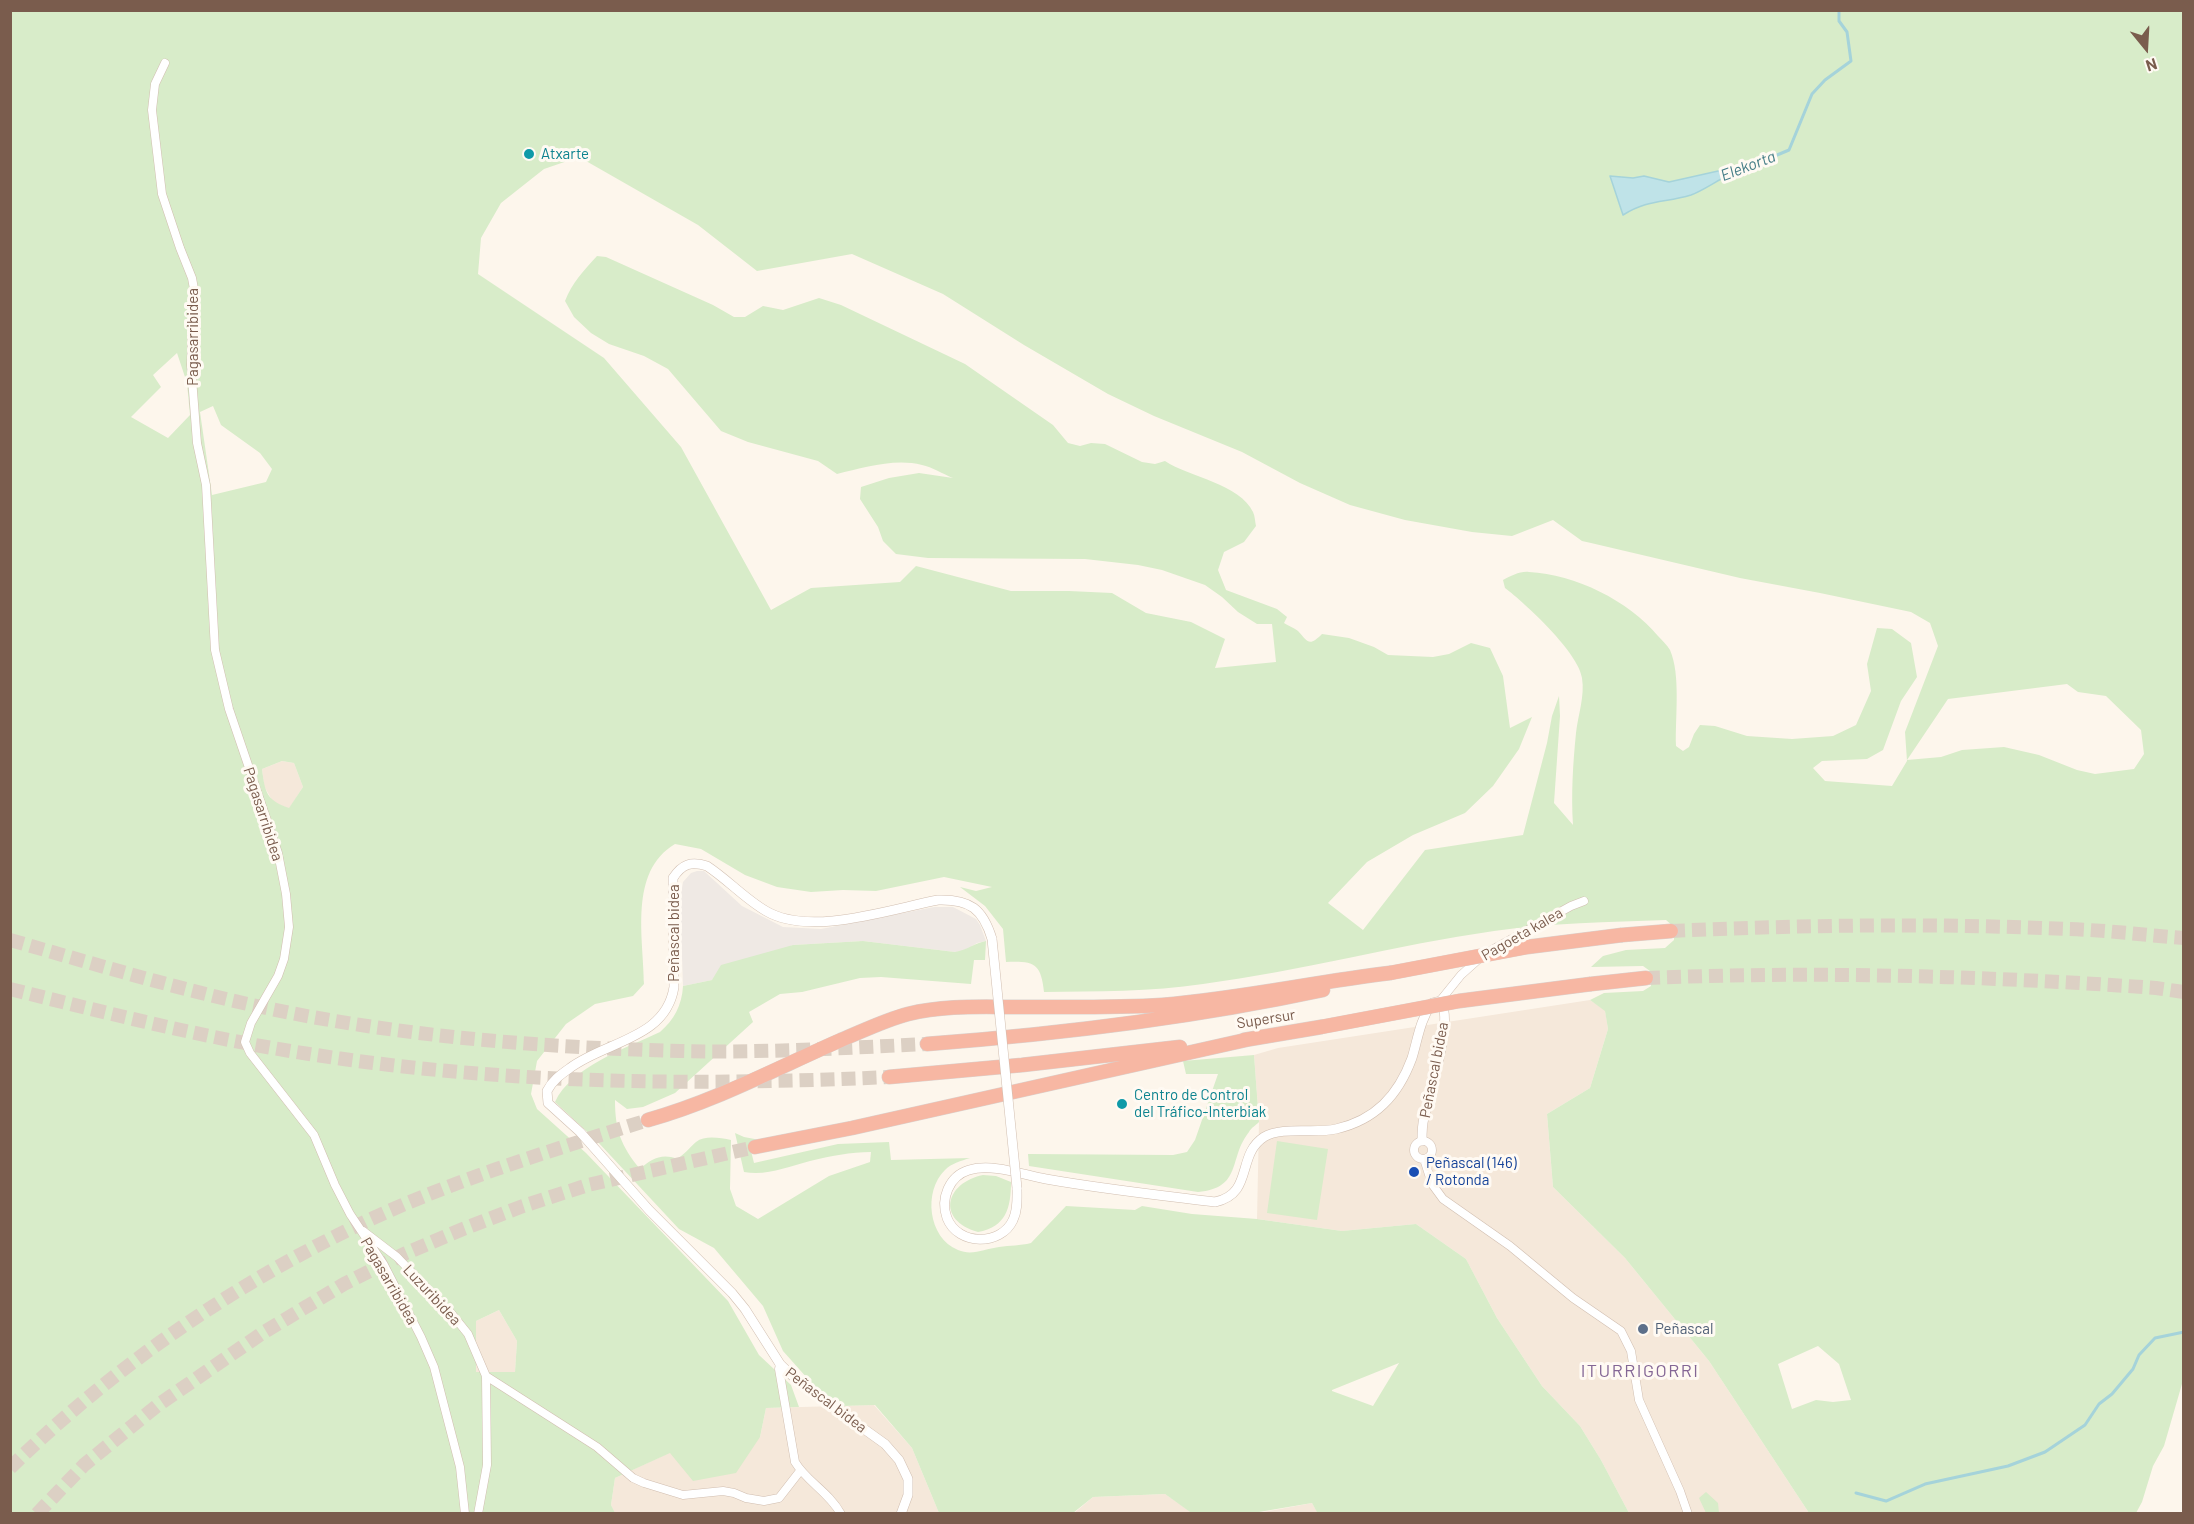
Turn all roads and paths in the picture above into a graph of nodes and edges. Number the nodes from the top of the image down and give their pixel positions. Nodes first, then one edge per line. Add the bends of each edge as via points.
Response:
1 (165, 63) dead end
2 (1584, 901) dead end
3 (1671, 931) tunnel mouth
4 (1646, 978) tunnel mouth
5 (1332, 984) junction
6 (1440, 1001) junction
7 (1250, 1039) junction
8 (927, 1044) tunnel mouth
9 (890, 1077) tunnel mouth
10 (648, 1120) tunnel mouth
11 (1422, 1141) junction
12 (755, 1147) tunnel mouth
13 (1424, 1159) junction
14 (359, 1229) junction
15 (780, 1364) junction
16 (486, 1376) junction
17 (800, 1471) junction
18 (465, 1514) edge
19 (478, 1514) edge
20 (841, 1514) edge
21 (901, 1514) edge
22 (1688, 1514) edge

1 - 14 street, Pagasarribidea via 154,84 152,111 162,194 195,289 191,365 197,443 206,484 215,650 229,709 278,853 289,927 284,959 245,1042 314,1135
2 - 6 street, Pagoeta kalea via 1479,959
3 - 5 highway, Supersur, bridge via 1527,947
4 - 7 highway, Supersur, bridge via 1459,1001
5 - 8 highway, Supersur via 1246,1006 1123,1025
5 - 10 highway via 1160,1005 927,1010 870,1028 713,1098
6 - 11 street, Peñascal bidea via 1445,1006 1446,1019
6 - 15 street, Peñascal bidea, bridge via 1432,1003 1424,1014 1412,1059 1378,1111 1360,1123 1338,1129 1265,1136 1253,1146 1239,1187 1229,1198 1203,1201 1067,1182 992,1168 980,1168 957,1177 944,1202 952,1228 971,1239 998,1236 1014,1219 1017,1206 1017,1188 992,939 987,923 973,906 951,899 854,917 796,920 767,912 707,866 682,866 673,878 674,987 665,1014 649,1029 586,1057 557,1077 547,1091 548,1103 732,1293
7 - 9 highway, Supersur
7 - 12 highway
11 - 13 street via 1432,1150
11 - 13 street via 1416,1143 1414,1151
13 - 22 street via 1432,1184 1443,1199 1621,1331 1631,1351 1639,1400
14 - 16 street, Luzuribidea via 397,1257 451,1313 468,1334
14 - 18 street, Pagasarribidea via 398,1290 434,1367 460,1467
15 - 17 street via 795,1462
15 - 21 street, Peñascal bidea via 885,1444 899,1460 908,1479 908,1495
16 - 17 street via 597,1447 633,1478 666,1491 683,1495 723,1491 764,1501 779,1498
16 - 19 street, Luzuribidea via 487,1465
17 - 20 street via 834,1501

